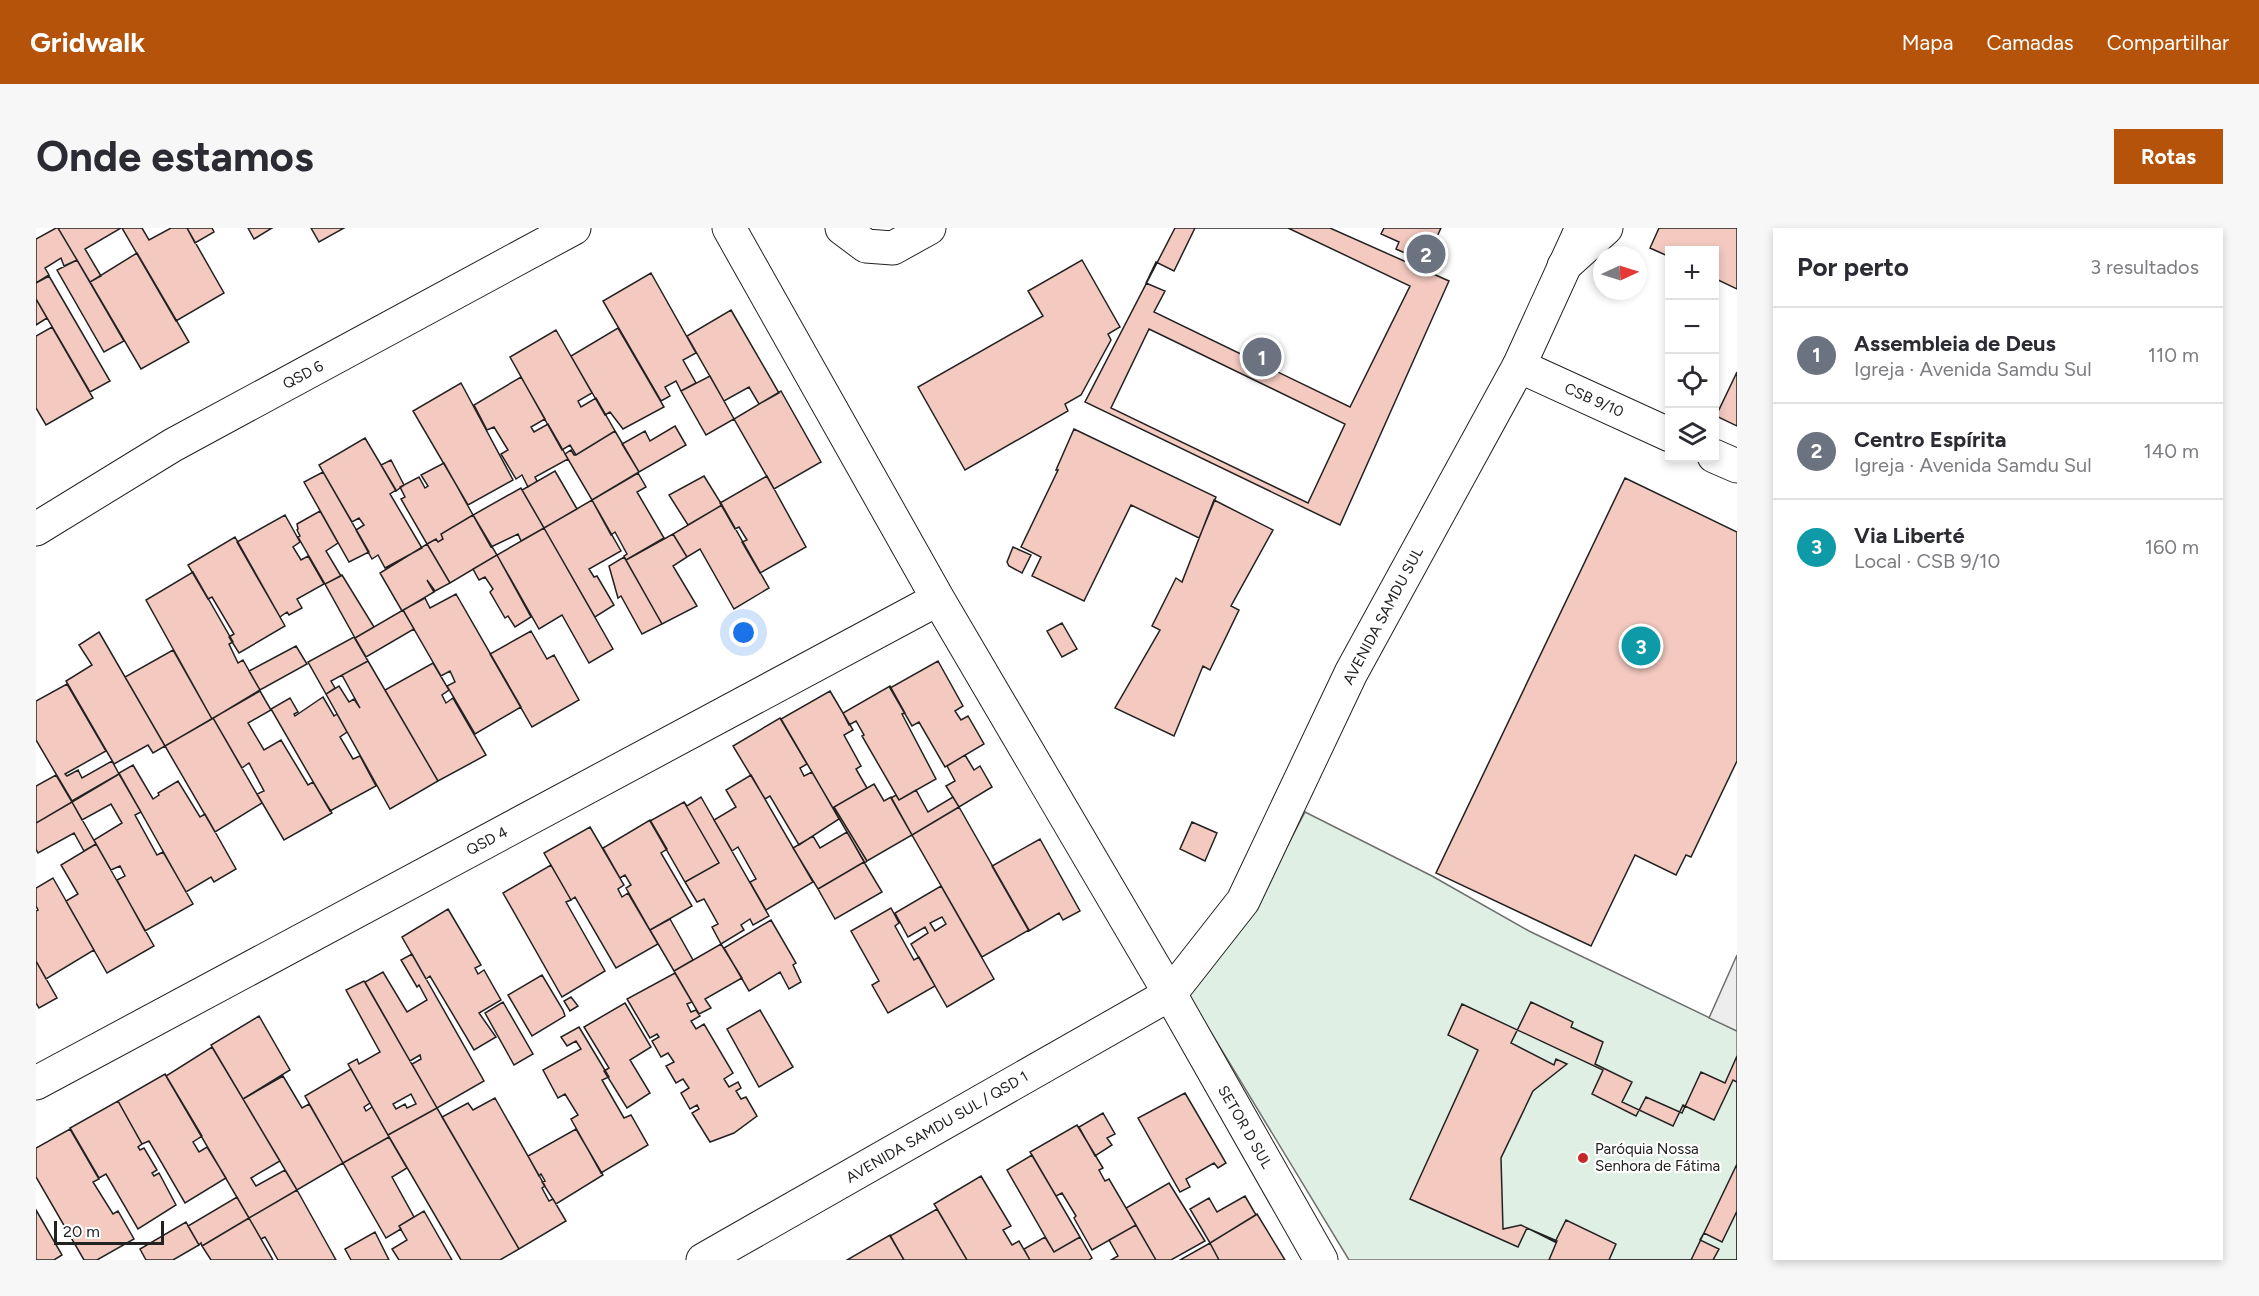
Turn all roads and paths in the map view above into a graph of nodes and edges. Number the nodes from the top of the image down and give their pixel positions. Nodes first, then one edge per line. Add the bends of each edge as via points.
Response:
1 (574, 228) edge
2 (729, 228) edge
3 (842, 228) edge
4 (930, 228) edge
5 (1582, 228) edge
6 (1606, 228) edge
7 (1564, 266) junction
8 (1519, 366) junction
9 (1665, 433) edge
10 (1719, 458) edge
11 (1737, 466) edge
12 (36, 529) edge
13 (938, 599) junction
14 (1170, 993) junction
15 (36, 1083) edge
16 (703, 1260) edge
17 (1321, 1260) edge

1 - 12 street, QSD 6 via 173,445
2 - 13 street, SETOR D SUL
3 - 4 street via 866,246 893,248
5 - 7 street, AVENIDA SAMDU SUL
6 - 7 street
7 - 8 street, AVENIDA SAMDU SUL
8 - 9 street, CSB 9/10
8 - 14 street, AVENIDA SAMDU SUL via 1351,673 1243,901
10 - 11 street
13 - 14 street, SETOR D SUL
13 - 15 street, QSD 4
14 - 16 street, AVENIDA SAMDU SUL / QSD 1
14 - 17 street, SETOR D SUL

